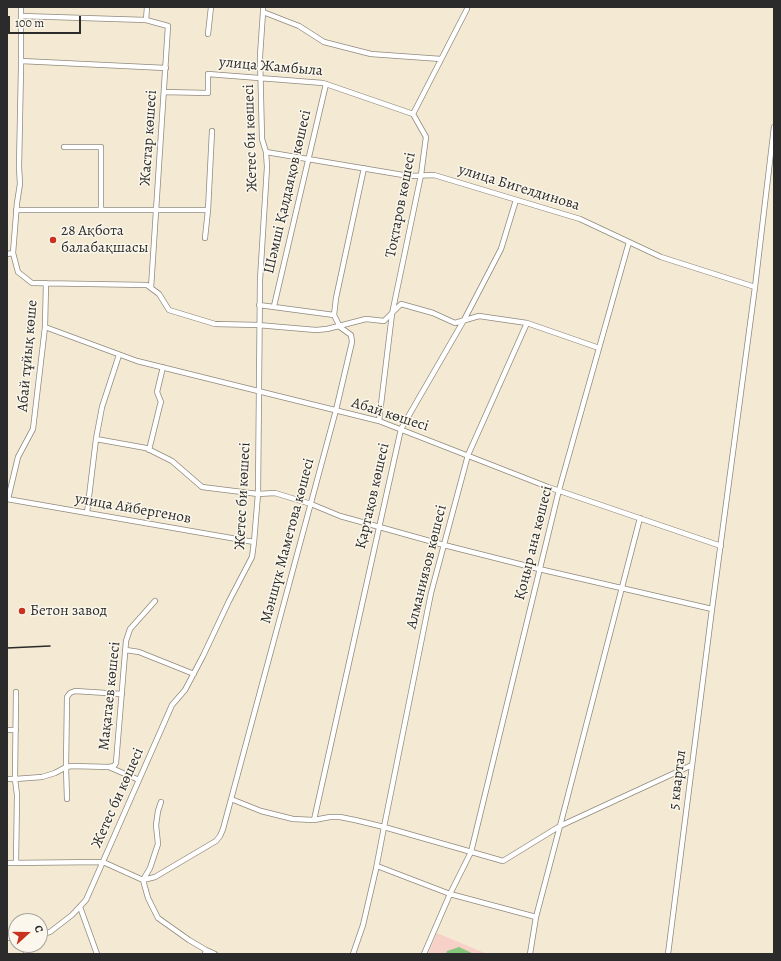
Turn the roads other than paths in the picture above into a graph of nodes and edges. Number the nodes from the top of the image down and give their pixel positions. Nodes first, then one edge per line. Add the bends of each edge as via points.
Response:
1 (22, 7) edge
2 (147, 7) edge
3 (211, 7) edge
4 (263, 9) edge
5 (467, 9) dead end
6 (22, 16) junction
7 (146, 20) junction
8 (208, 34) dead end
9 (441, 59) junction
10 (21, 61) junction
11 (166, 68) junction
12 (261, 78) junction
13 (326, 84) junction
14 (164, 92) junction
15 (413, 114) junction
16 (774, 127) edge
17 (212, 131) dead end
18 (64, 147) dead end
19 (266, 152) junction
20 (308, 159) junction
21 (364, 168) junction
22 (421, 176) junction
23 (516, 200) junction
24 (157, 209) junction
25 (16, 210) junction
26 (101, 210) junction
27 (208, 210) junction
28 (205, 238) dead end
29 (629, 242) junction
30 (14, 253) junction
31 (7, 254) edge
32 (46, 283) junction
33 (755, 287) junction
34 (151, 288) junction
35 (260, 305) junction
36 (274, 306) junction
37 (392, 314) junction
38 (334, 315) junction
39 (464, 320) junction
40 (527, 323) junction
41 (259, 325) junction
42 (45, 327) junction
43 (340, 327) junction
44 (599, 348) junction
45 (119, 355) junction
46 (163, 368) junction
47 (259, 391) junction
48 (336, 410) junction
49 (379, 421) junction
50 (401, 429) junction
51 (96, 439) junction
52 (149, 450) junction
53 (468, 455) junction
54 (559, 490) junction
55 (258, 494) junction
56 (8, 499) edge
57 (311, 504) junction
58 (87, 513) junction
59 (640, 518) junction
60 (379, 527) junction
61 (254, 542) junction
62 (444, 544) junction
63 (721, 546) junction
64 (539, 569) junction
65 (621, 588) junction
66 (154, 601) dead end
67 (712, 609) junction
68 (126, 650) junction
69 (194, 674) junction
70 (16, 692) dead end
71 (122, 694) junction
72 (7, 730) edge
73 (16, 730) junction
74 (692, 765) junction
75 (66, 767) junction
76 (109, 767) junction
77 (7, 779) edge
78 (15, 779) junction
79 (139, 780) junction
80 (67, 799) dead end
81 (230, 799) junction
82 (161, 802) dead end
83 (314, 820) junction
84 (560, 826) junction
85 (384, 827) junction
86 (471, 852) junction
87 (103, 862) junction
88 (7, 863) edge
89 (16, 863) junction
90 (377, 866) junction
91 (143, 880) junction
92 (450, 894) junction
93 (80, 907) junction
94 (536, 917) junction
95 (48, 932) edge
96 (206, 952) edge
97 (97, 954) edge
98 (215, 954) edge
99 (353, 954) edge
100 (424, 954) edge
101 (530, 954) edge
102 (668, 954) edge

1 - 6 street
2 - 7 street
3 - 8 street
4 - 9 street via 299,26 324,42 371,54
4 - 12 street, Жетес би көшесі
5 - 9 street
6 - 7 street
6 - 10 street
7 - 11 street, Жастар көшесі via 168,26
9 - 15 street
10 - 11 street
10 - 25 street via 20,184
11 - 14 street, Жастар көшесі
12 - 13 street, улица Жамбыла
12 - 14 street, улица Жамбыла via 208,74 208,93
12 - 19 street, Жетес би көшесі via 262,139
13 - 15 street, улица Жамбыла
13 - 20 street, Шәмші Қалдаяқов көшесі
14 - 24 street, Жастар көшесі
15 - 22 street, Тоқтаров көшесі via 426,136
16 - 33 street, 5 квартал
17 - 27 street
18 - 26 street via 102,147
19 - 20 street, улица Бигелдинова
19 - 35 street, Жетес би көшесі
20 - 21 street, улица Бигелдинова
20 - 36 street, Шәмші Қалдаяқов көшесі
21 - 22 street, улица Бигелдинова
21 - 38 street
22 - 23 street, улица Бигелдинова via 434,175
22 - 37 street, Тоқтаров көшесі
23 - 29 street, улица Бигелдинова via 580,219
23 - 39 street, Қартақов көшесі via 501,250
24 - 26 street
24 - 27 street
24 - 34 street, Жастар көшесі
25 - 26 street
25 - 30 street
27 - 28 street
29 - 33 street, улица Бигелдинова via 661,257
29 - 44 street, Қоңыр ана көшесі
30 - 31 street
30 - 32 street via 18,272 32,283
32 - 34 street via 147,285
32 - 42 street, Абай тұйық көше
33 - 63 street, 5 квартал
34 - 41 street via 159,294 169,310 215,324
35 - 36 street
35 - 41 street, Жетес би көшесі
36 - 38 street
37 - 39 street via 401,304 434,313 455,323
37 - 43 street via 384,321 366,319
37 - 49 street, Тоқтаров көшесі
38 - 43 street, Мәншүк Маметова көшесі
39 - 40 street via 479,316
39 - 50 street, Қартақов көшесі
40 - 44 street
40 - 53 street, Алманиязов көшесі
41 - 43 street via 316,330
41 - 47 street, Жетес би көшесі
42 - 45 street, Абай көшесі
42 - 56 street, Абай тұйық көше via 33,429 18,457
43 - 48 street, Мәншүк Маметова көшесі via 351,335 352,342
44 - 54 street, Қоңыр ана көшесі
45 - 46 street, Абай көшесі
45 - 51 street via 102,407
46 - 47 street, Абай көшесі
46 - 52 street via 156,392 160,405
47 - 48 street, Абай көшесі
47 - 55 street, Жетес би көшесі
48 - 49 street, Абай көшесі
48 - 57 street, Мәншүк Маметова көшесі
49 - 50 street, Абай көшесі
50 - 53 street, Абай көшесі
50 - 60 street, Қартақов көшесі
51 - 52 street
51 - 58 street
52 - 55 street via 172,462 202,487
53 - 54 street, Абай көшесі
53 - 62 street, Алманиязов көшесі
54 - 59 street, Абай көшесі
54 - 64 street, Қоңыр ана көшесі
55 - 57 street via 275,493
55 - 61 street, Жетес би көшесі
56 - 58 street, улица Айбергенов
57 - 60 street via 340,516
57 - 81 street, Мәншүк Маметова көшесі
58 - 61 street, улица Айбергенов
59 - 63 street, Абай көшесі
59 - 65 street
60 - 62 street
60 - 83 street, Қартақов көшесі
61 - 69 street, Жетес би көшесі via 252,557
62 - 64 street
62 - 85 street, Алманиязов көшесі via 431,593
63 - 67 street, 5 квартал
64 - 65 street
64 - 86 street, Қоңыр ана көшесі
65 - 67 street
65 - 84 street
66 - 68 street, Мақатаев көшесі via 130,630
67 - 74 street, 5 квартал
68 - 69 street via 139,652
68 - 71 street, Мақатаев көшесі
69 - 79 street, Жетес би көшесі via 172,705
70 - 73 street
71 - 75 street via 75,691 70,693 67,697
71 - 76 street, Мақатаев көшесі via 116,763
72 - 73 street
73 - 78 street
74 - 84 street
74 - 102 street, 5 квартал
75 - 76 street, Мақатаев көшесі
75 - 78 street, Мақатаев көшесі via 42,777
75 - 80 street
76 - 79 street
77 - 78 street, Мақатаев көшесі
78 - 89 street
79 - 87 street, Жетес би көшесі
81 - 83 street via 292,819
81 - 91 street, Мәншүк Маметова көшесі via 223,829 216,840 155,877
82 - 91 street via 156,825 158,844
83 - 85 street via 340,817
84 - 86 street via 503,861
84 - 94 street
85 - 86 street
85 - 90 street, Алманиязов көшесі
86 - 92 street, Қоңыр ана көшесі
87 - 89 street
87 - 91 street
87 - 93 street, Жетес би көшесі via 86,900
88 - 89 street
90 - 92 street
90 - 99 street, Алманиязов көшесі via 363,925
91 - 96 street via 158,918
92 - 94 street
92 - 100 street, Қоңыр ана көшесі
93 - 95 street, Жетес би көшесі
93 - 97 street
94 - 101 street
96 - 98 street

